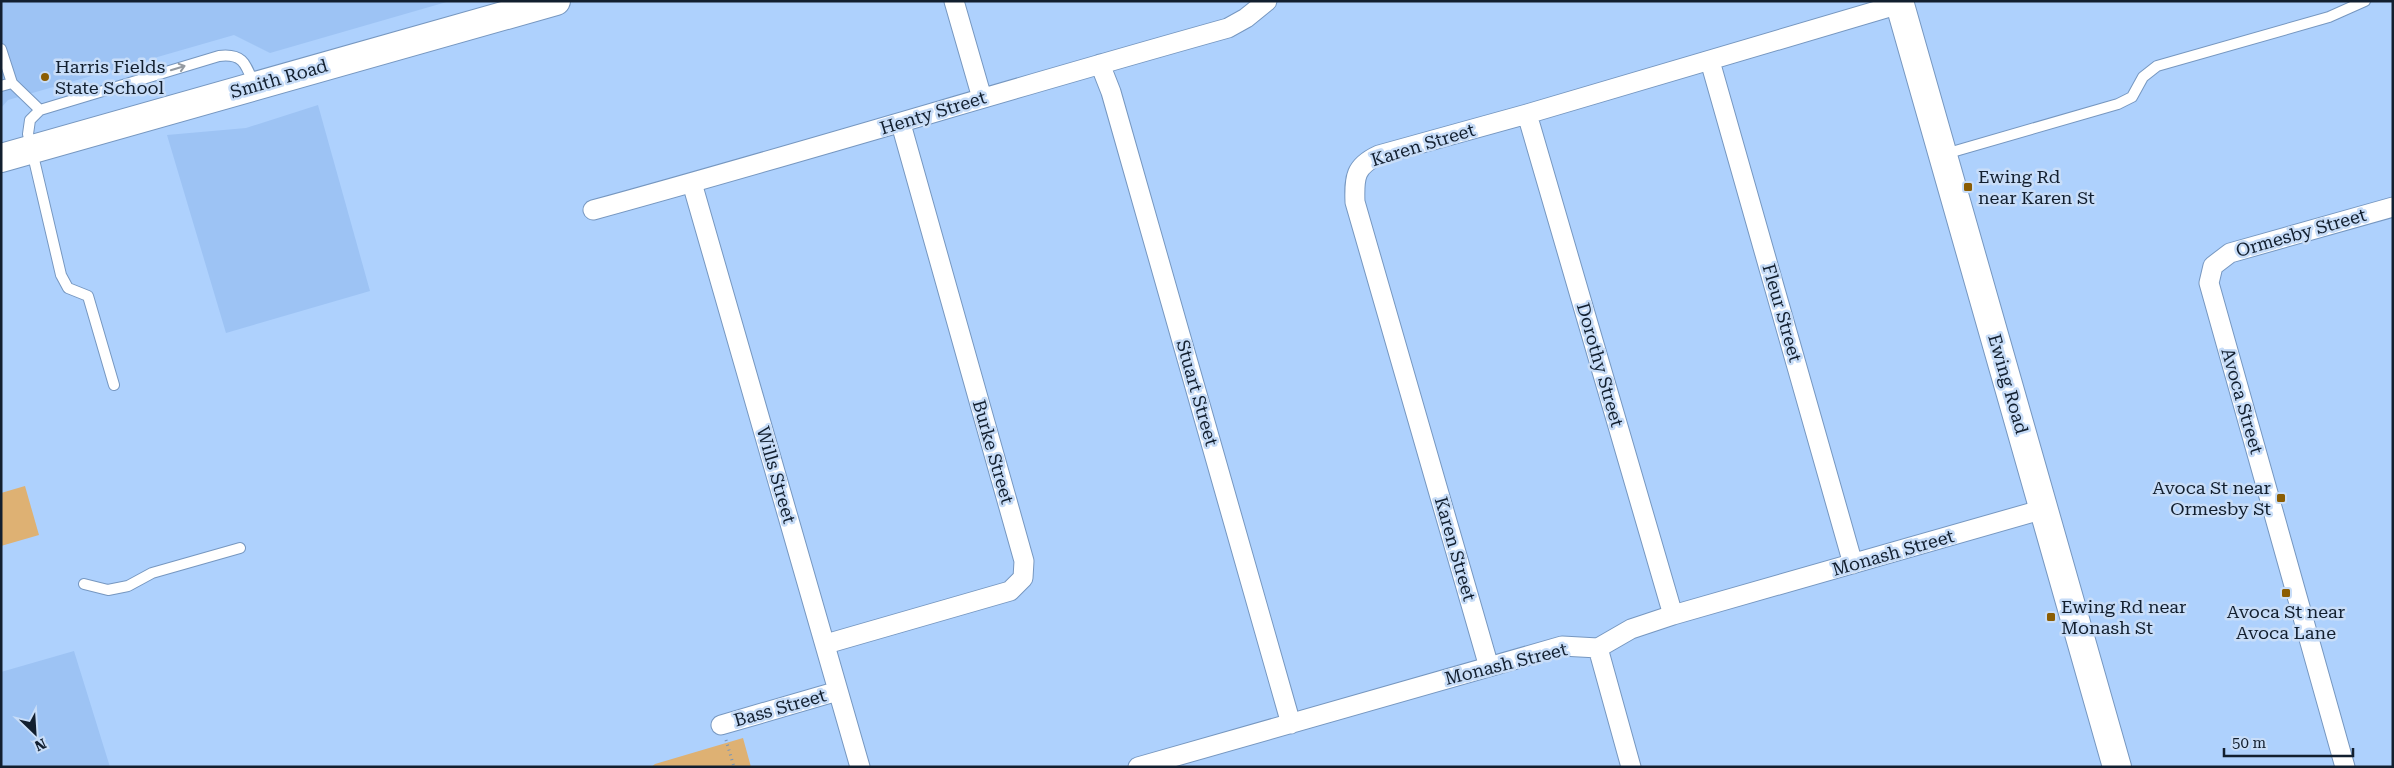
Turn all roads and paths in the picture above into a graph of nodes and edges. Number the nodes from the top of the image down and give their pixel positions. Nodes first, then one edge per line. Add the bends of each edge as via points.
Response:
1 (556, 1) edge
2 (954, 1) edge
3 (1267, 1) edge
4 (2365, 1) edge
5 (1900, 3) edge
6 (1, 49) edge
7 (1710, 61) junction
8 (1100, 64) junction
9 (12, 83) junction
10 (1, 86) edge
11 (254, 86) junction
12 (982, 98) junction
13 (40, 110) junction
14 (1527, 114) junction
15 (901, 124) junction
16 (32, 149) junction
17 (1944, 154) junction
18 (1, 158) edge
19 (692, 183) junction
20 (2393, 207) edge
21 (592, 210) dead end
22 (2213, 266) joint
23 (114, 385) dead end
24 (2044, 509) junction
25 (240, 548) dead end
26 (1853, 564) junction
27 (84, 584) dead end
28 (1673, 615) junction
29 (826, 644) junction
30 (1598, 648) junction
31 (1489, 667) junction
32 (838, 691) junction
33 (1291, 724) junction
34 (721, 725) joint
35 (734, 767) edge
36 (860, 767) edge
37 (1138, 767) edge
38 (1632, 767) edge
39 (2117, 767) edge
40 (2346, 767) edge

1 - 11 main road, Smith Road
2 - 12 street
3 - 8 street, Henty Street via 1228,28
4 - 17 lane via 2329,18 2156,66 2143,77 2132,97 2118,104
5 - 7 street, Karen Street
5 - 17 main road, Ewing Road
6 - 9 lane
7 - 14 street, Karen Street
7 - 26 street, Fleur Street
8 - 12 street, Henty Street
8 - 33 street, Stuart Street via 1114,102
9 - 10 lane
9 - 13 lane
13 -> 11 lane via 233,54 244,61
11 - 16 main road, Smith Road
12 - 15 street, Henty Street
13 - 16 lane via 27,126
14 - 28 street, Dorothy Street
14 - 31 street, Karen Street via 1379,155 1365,161 1354,178 1356,202
15 - 19 street, Henty Street
15 - 29 street, Burke Street via 1024,561 1023,578 1010,591
16 - 18 main road, Smith Road
16 - 23 lane via 61,274 68,288 88,296
17 - 24 main road, Ewing Road
19 - 21 street, Henty Street
19 - 29 street, Wills Street
20 - 22 street, Ormesby Street via 2230,253
22 - 40 street, Avoca Street via 2209,283 2211,292
24 - 26 street, Monash Street
24 - 39 main road, Ewing Road
25 - 27 lane via 152,573 128,586 108,590
26 - 28 street, Monash Street
28 - 30 street, Monash Street via 1631,629
29 - 32 street, Wills Street
30 - 31 street, Monash Street via 1562,646
30 - 38 street
31 - 33 street, Monash Street
32 - 34 street, Bass Street
32 - 36 street, Wills Street
33 - 37 street, Monash Street
34 - 35 path

